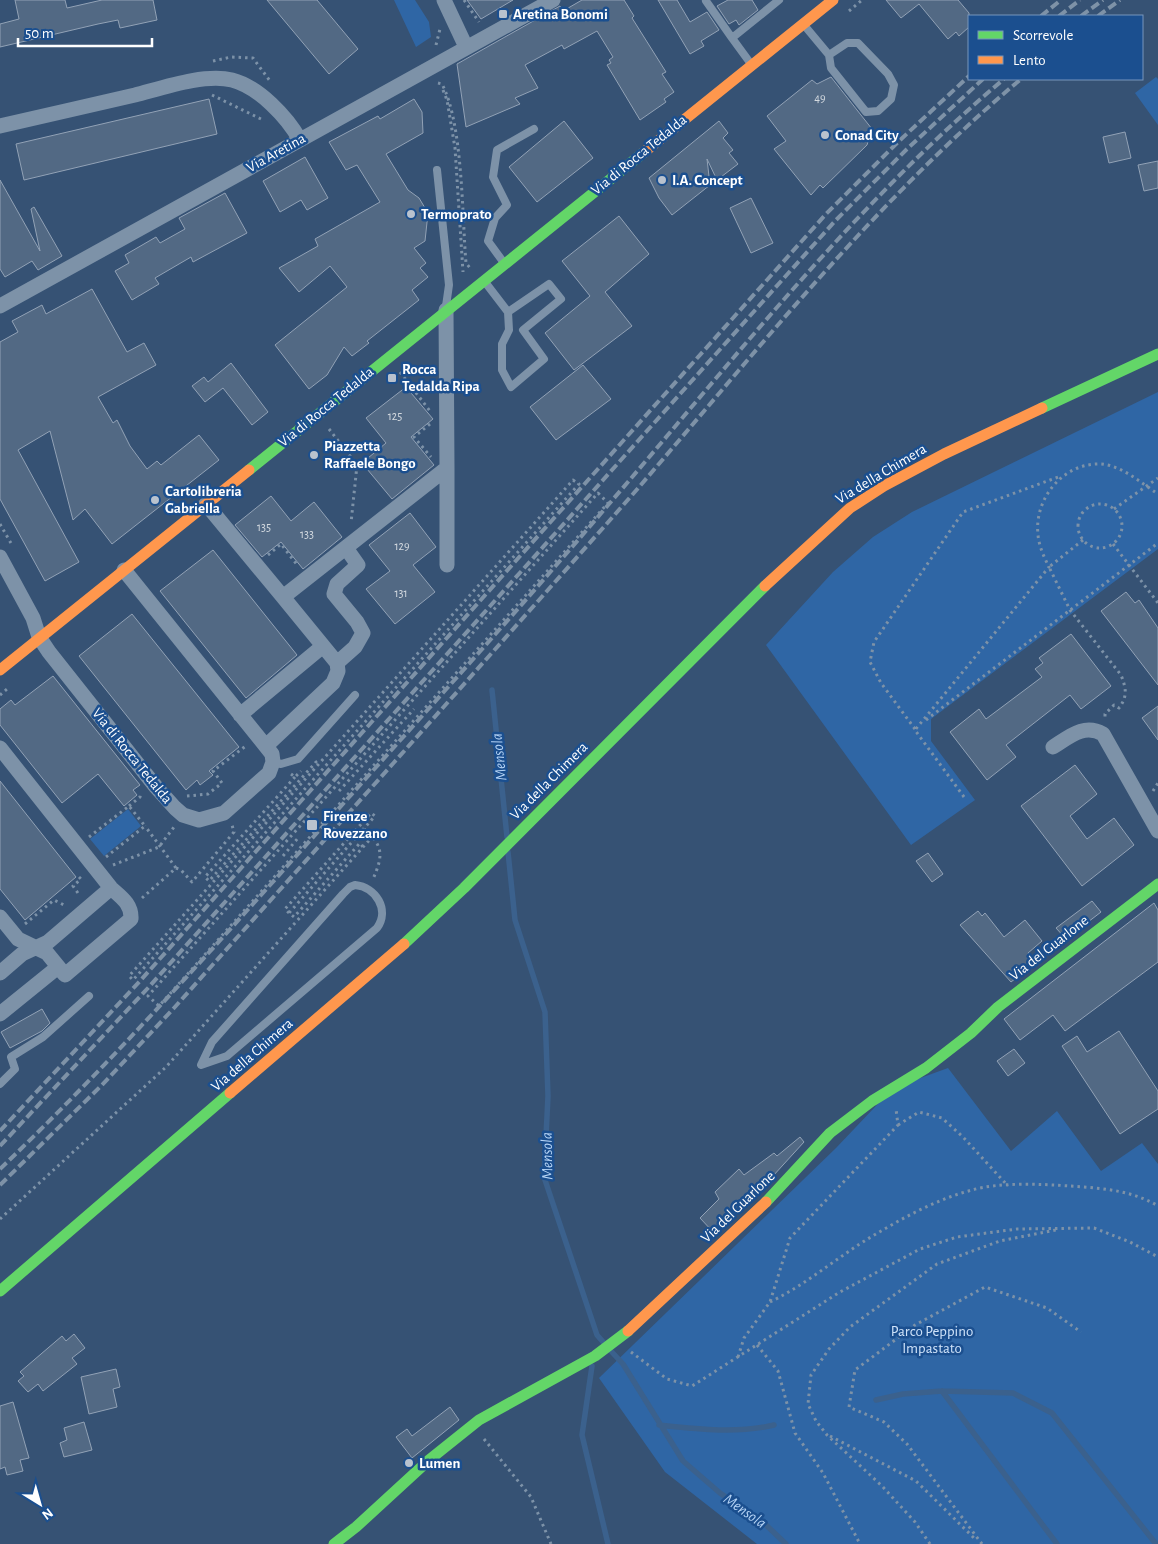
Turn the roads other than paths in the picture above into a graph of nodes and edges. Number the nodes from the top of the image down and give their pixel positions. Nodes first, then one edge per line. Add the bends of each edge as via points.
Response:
1 (444, 0) edge
2 (553, 0) edge
3 (706, 0) edge
4 (780, 0) edge
5 (833, 0) edge
6 (803, 24) junction
7 (732, 38) junction
8 (466, 47) junction
9 (829, 55) junction
10 (752, 65) junction
11 (0, 126) edge
12 (534, 129) dead end
13 (300, 140) junction
14 (436, 170) dead end
15 (504, 264) junction
16 (483, 281) junction
17 (0, 306) edge
18 (446, 310) junction
19 (508, 312) junction
20 (509, 330) junction
21 (523, 330) junction
22 (1158, 354) edge
23 (442, 466) junction
24 (206, 504) junction
25 (346, 548) junction
26 (0, 557) edge
27 (447, 565) dead end
28 (124, 570) junction
29 (283, 598) junction
30 (39, 637) junction
31 (323, 646) junction
32 (337, 663) junction
33 (0, 670) edge
34 (355, 695) dead end
35 (240, 715) junction
36 (266, 746) junction
37 (1053, 747) dead end
38 (0, 748) edge
39 (273, 762) junction
40 (1158, 831) edge
41 (1158, 884) edge
42 (111, 888) junction
43 (368, 888) joint
44 (7, 925) edge
45 (34, 949) junction
46 (58, 967) junction
47 (0, 973) edge
48 (89, 996) dead end
49 (0, 1014) edge
50 (0, 1084) edge
51 (0, 1291) edge
52 (334, 1544) edge

1 - 8 street
2 - 8 street, Via Aretina
3 - 7 lane
4 - 7 lane
5 - 6 street, Via di Rocca Tedalda
6 - 9 lane
6 - 10 street, Via di Rocca Tedalda
7 - 10 lane
8 - 13 street, Via Aretina via 425,74
9 - 9 lane via 831,68 866,112 878,111 891,99 894,85 888,74 858,43 847,43
10 - 15 street, Via di Rocca Tedalda
11 - 13 street via 219,78 234,80 254,91 293,128
12 - 15 lane via 497,150 493,177 507,205 495,218 488,241
13 - 17 street, Via Aretina
14 - 18 lane via 449,285
15 - 16 street, Via di Rocca Tedalda
16 - 18 street, Via di Rocca Tedalda
16 - 19 lane
18 - 23 street
18 - 24 street, Via di Rocca Tedalda
19 - 20 lane
19 - 21 lane via 549,284 562,298
20 - 21 lane
20 - 21 lane via 502,344 502,370 511,387 544,359
22 - 51 street, Via della Chimera via 944,454 850,508 755,596 411,938
23 - 25 street
23 - 27 street
24 - 28 street, Via di Rocca Tedalda
24 - 29 street
25 - 29 street
25 - 32 street via 358,565 337,584 334,594 358,622 363,633 355,647
26 - 30 street via 33,618
28 - 30 street, Via di Rocca Tedalda
28 - 35 street
29 - 31 street
30 - 33 street, Via di Rocca Tedalda
30 - 39 street, Via di Rocca Tedalda via 156,788 183,815 208,819 227,810 269,773
31 - 32 street
31 - 35 street
32 - 36 street via 338,671 333,683
34 - 39 lane via 298,759 281,764
35 - 36 street
36 - 39 street
37 - 40 street via 1081,730 1092,729 1103,734
38 - 42 street
41 - 52 street, Via del Guarlone via 1005,1001 926,1068 872,1101 830,1133 772,1197 634,1326 595,1356 471,1426
42 - 45 street via 48,942
42 - 46 street via 130,908 131,919 65,975
43 - 43 lane via 355,885 343,894 212,1042 201,1066 227,1056 377,928 382,911 378,899
44 - 45 street via 18,939
45 - 46 street via 47,953
45 - 47 street via 22,954
46 - 49 street
48 - 50 lane via 43,1037 11,1057 15,1069

